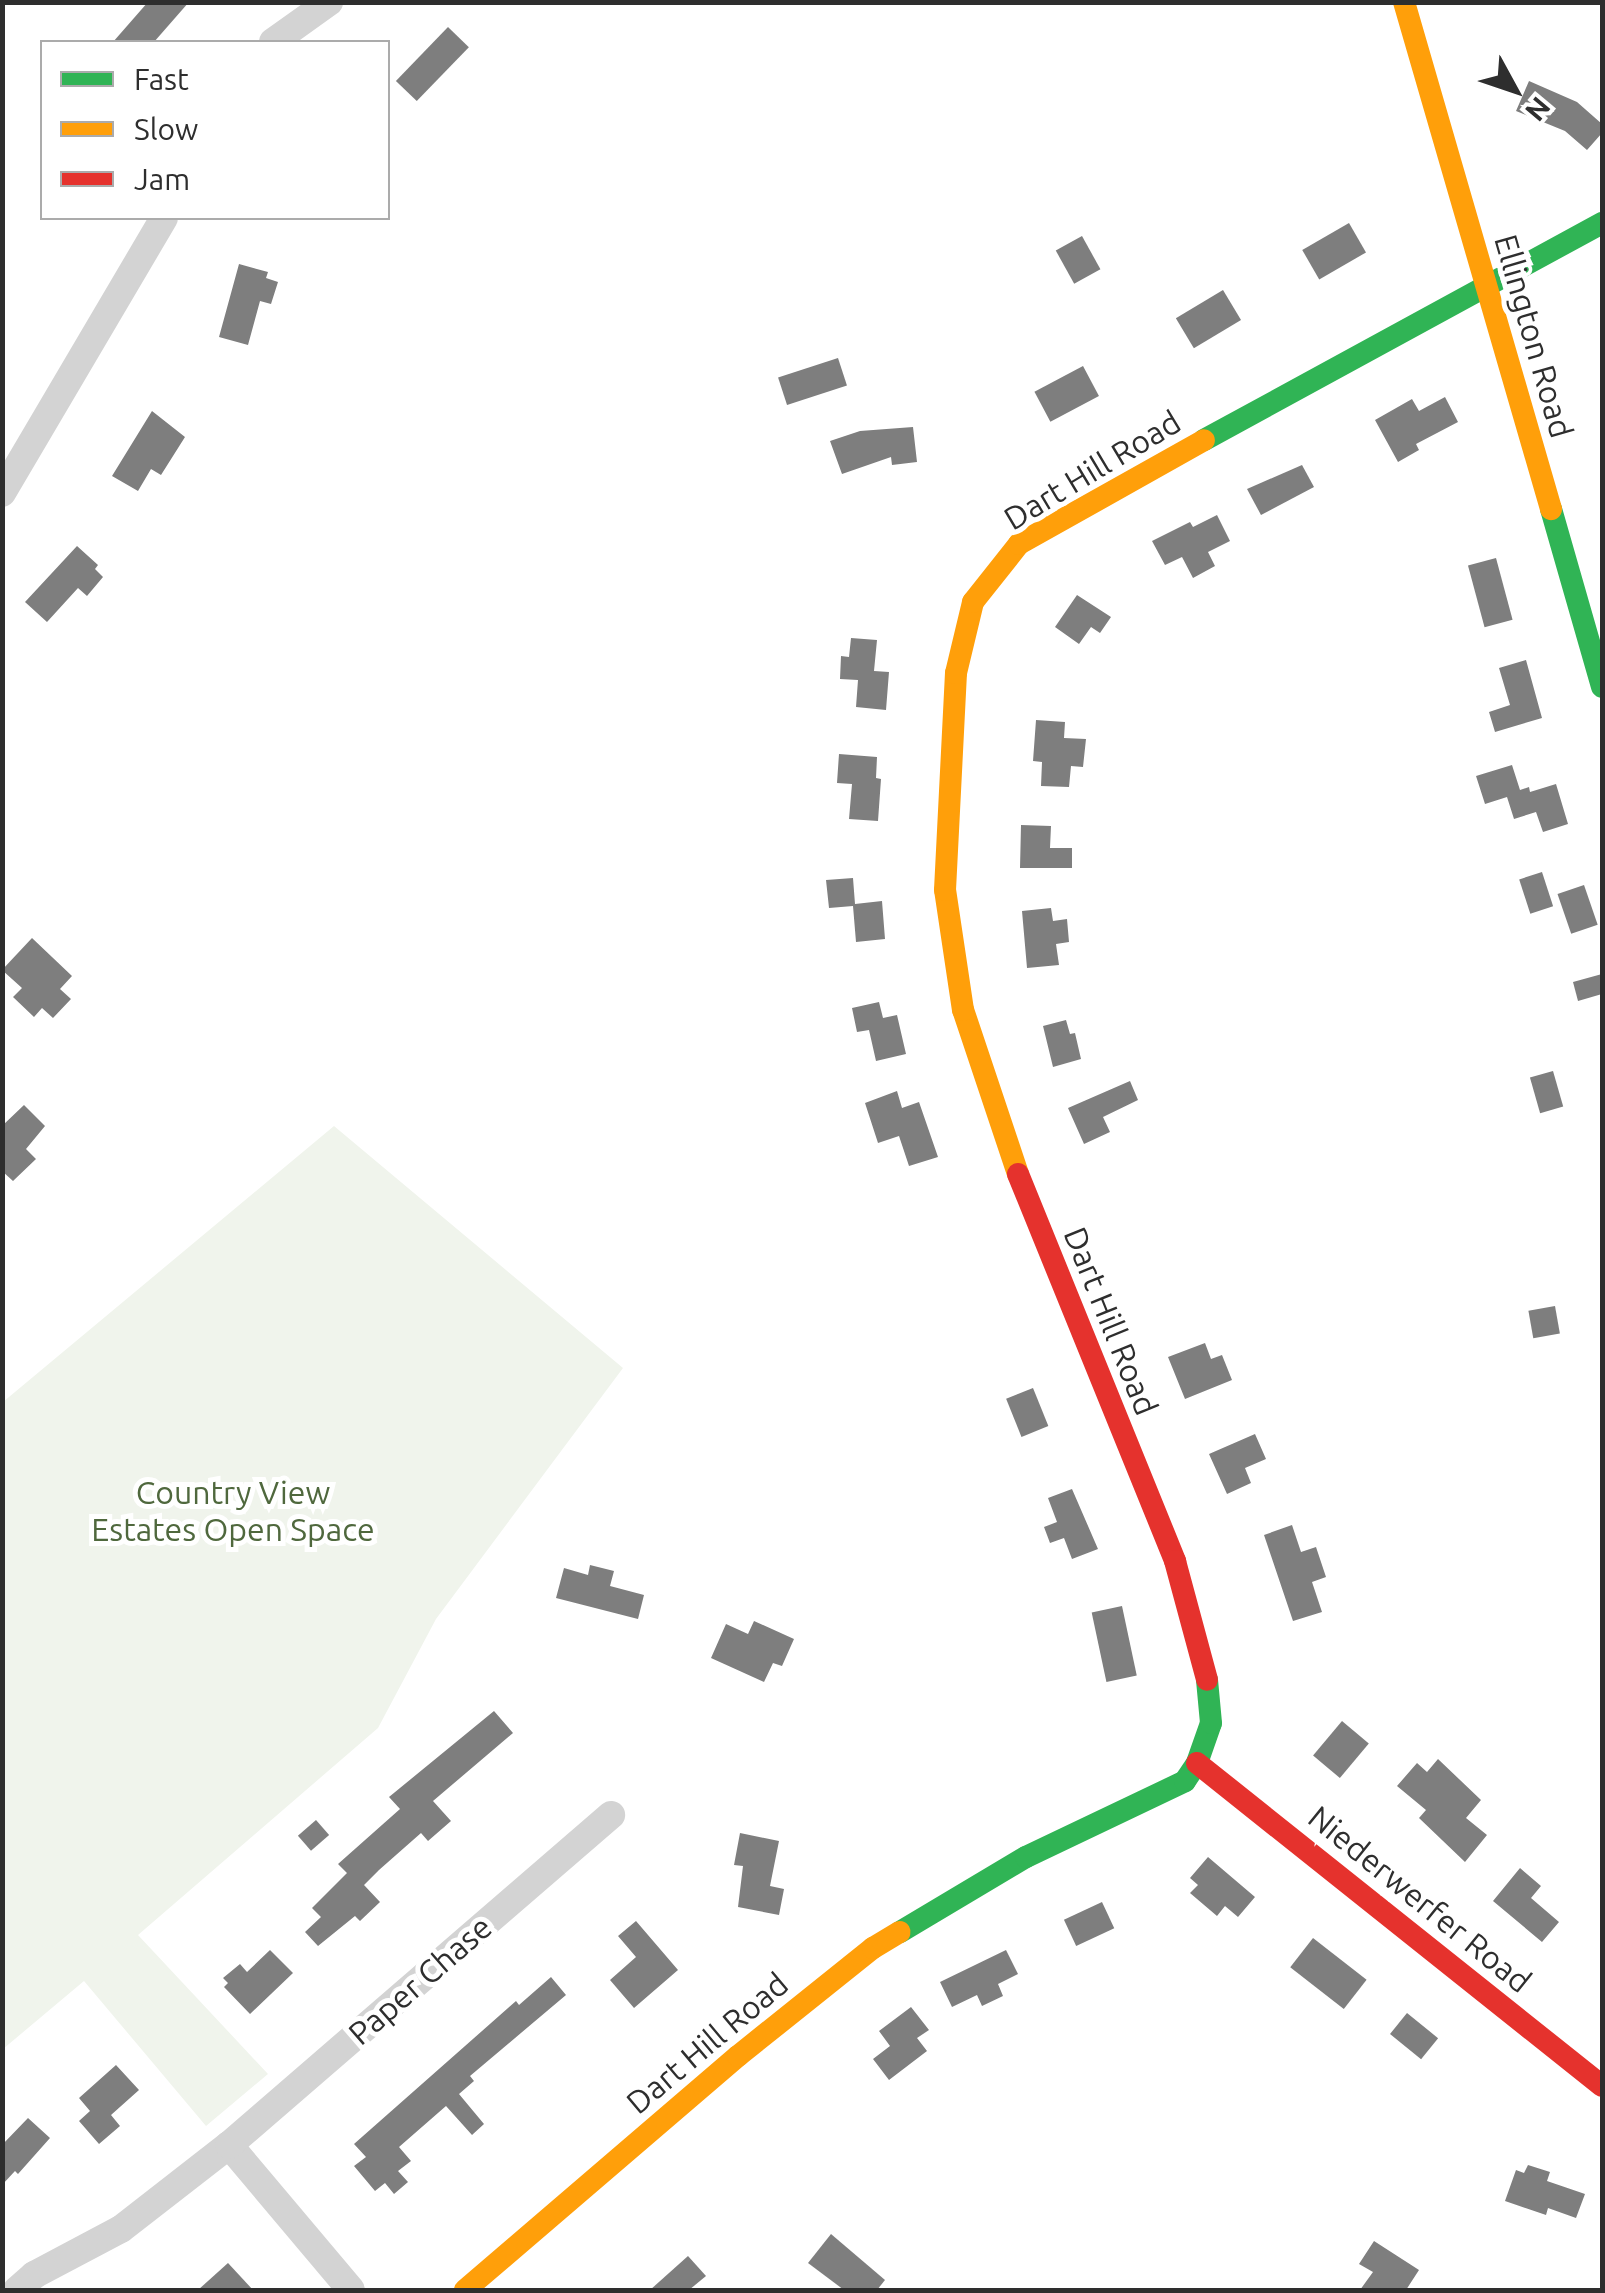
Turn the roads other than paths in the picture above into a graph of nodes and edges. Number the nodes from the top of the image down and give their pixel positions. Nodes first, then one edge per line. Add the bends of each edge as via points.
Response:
1 (328, 2) edge
2 (1404, 2) edge
3 (276, 40) edge
4 (163, 220) edge
5 (1602, 224) edge
6 (1486, 285) junction
7 (2, 493) edge
8 (1602, 688) edge
9 (1197, 1763) junction
10 (611, 1814) dead end
11 (1602, 2086) edge
12 (229, 2145) junction
13 (17, 2290) edge
14 (350, 2290) edge
15 (465, 2290) edge

1 - 3 street
2 - 6 street, Ellington Road
4 - 7 street
5 - 6 street, Dart Hill Road
6 - 8 street, Ellington Road
6 - 9 street, Dart Hill Road via 1019,544 973,602 956,673 946,890 963,1010 1022,1190 1206,1662 1212,1722
9 - 11 street, Niederwerfer Road
9 - 15 street, Dart Hill Road via 1185,1782 1026,1858 873,1948
10 - 12 street, Paper Chase
12 - 13 street, Paper Chase via 121,2229
12 - 14 street

